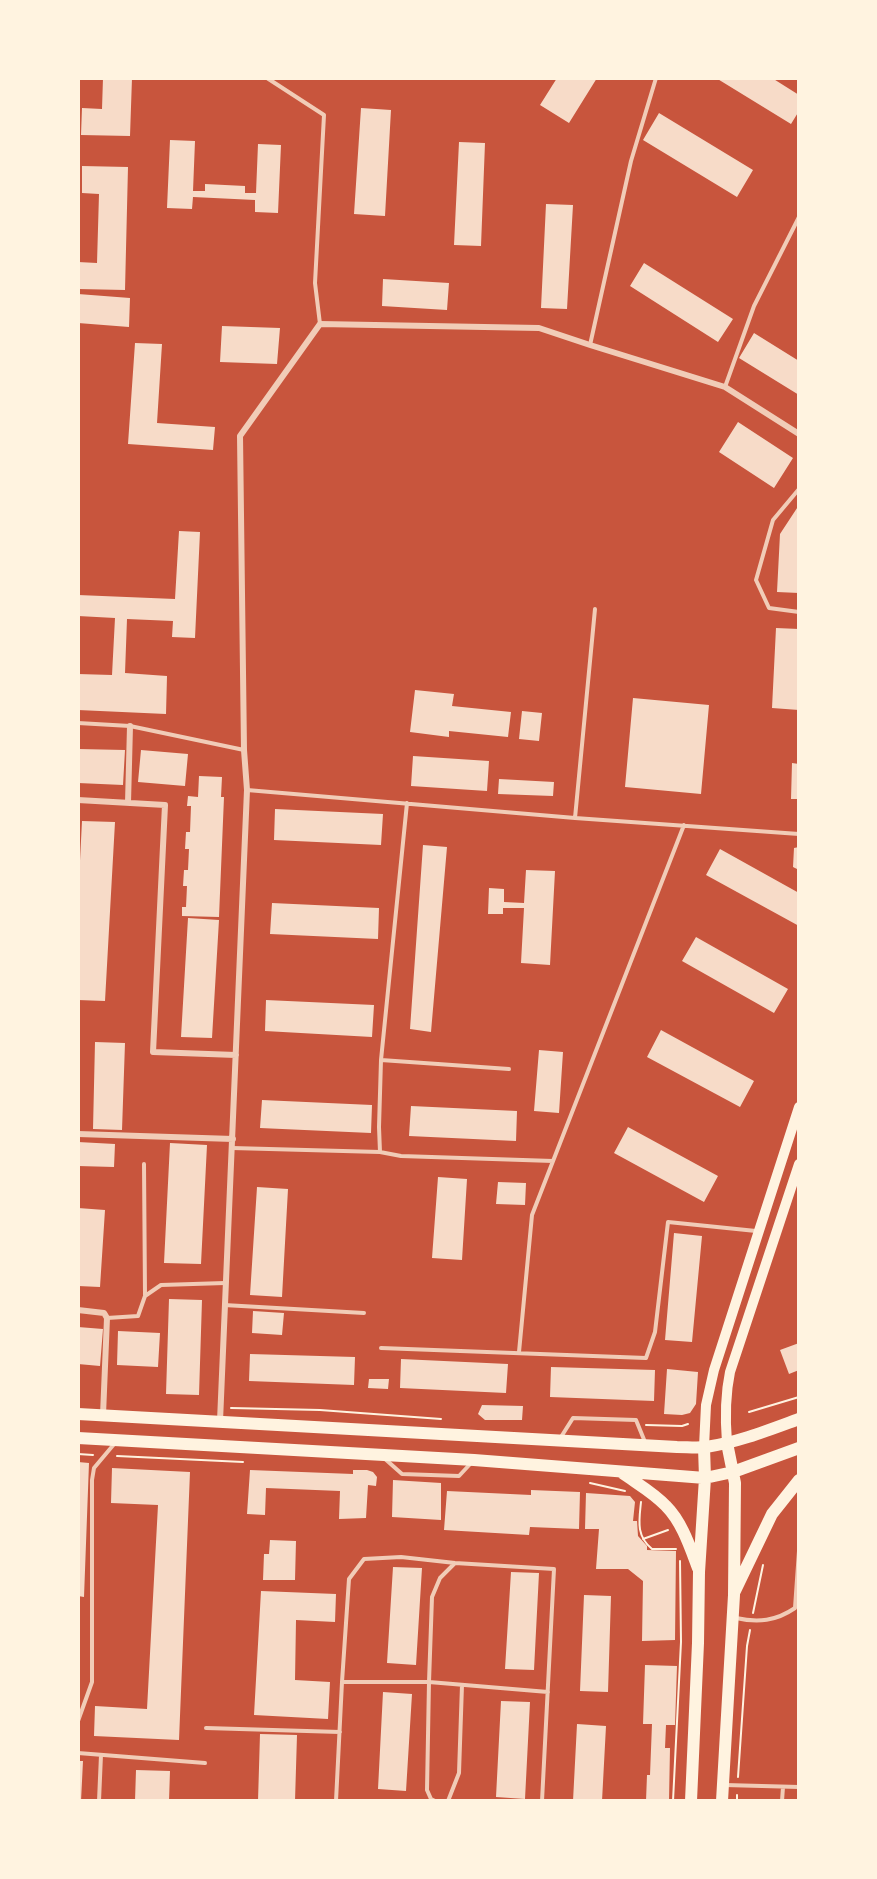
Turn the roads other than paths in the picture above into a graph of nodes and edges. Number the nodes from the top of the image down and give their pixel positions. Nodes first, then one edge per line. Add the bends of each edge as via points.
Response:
1 (267, 78) edge
2 (656, 78) edge
3 (799, 217) edge
4 (320, 324) junction
5 (590, 345) junction
6 (725, 387) junction
7 (799, 434) edge
8 (799, 489) edge
9 (595, 609) dead end
10 (799, 612) edge
11 (78, 723) edge
12 (130, 726) junction
13 (244, 750) junction
14 (247, 790) junction
15 (78, 800) edge
16 (128, 803) junction
17 (407, 803) junction
18 (575, 818) junction
19 (684, 825) junction
20 (799, 834) edge
21 (236, 1055) junction
22 (381, 1060) junction
23 (509, 1069) dead end
24 (799, 1107) edge
25 (78, 1134) edge
26 (232, 1139) junction
27 (232, 1148) junction
28 (380, 1152) junction
29 (553, 1161) junction
30 (144, 1164) dead end
31 (799, 1164) edge
32 (759, 1232) junction
33 (225, 1283) junction
34 (145, 1296) junction
35 (224, 1305) junction
36 (78, 1310) edge
37 (364, 1312) dead end
38 (107, 1318) junction
39 (381, 1348) dead end
40 (519, 1352) junction
41 (78, 1414) edge
42 (103, 1415) junction
43 (799, 1419) edge
44 (220, 1421) junction
45 (78, 1438) edge
46 (117, 1440) junction
47 (558, 1441) junction
48 (727, 1443) junction
49 (646, 1446) junction
50 (704, 1447) junction
51 (799, 1448) edge
52 (378, 1454) junction
53 (474, 1460) junction
54 (620, 1471) junction
55 (733, 1472) junction
56 (705, 1478) junction
57 (799, 1480) edge
58 (799, 1551) edge
59 (455, 1563) junction
60 (699, 1572) junction
61 (734, 1594) junction
62 (732, 1617) junction
63 (342, 1682) junction
64 (429, 1682) junction
65 (462, 1685) junction
66 (548, 1692) junction
67 (78, 1720) edge
68 (206, 1728) dead end
69 (340, 1732) junction
70 (78, 1753) edge
71 (101, 1755) junction
72 (205, 1763) dead end
73 (723, 1784) junction
74 (783, 1787) junction
75 (799, 1788) edge
76 (99, 1801) edge
77 (336, 1801) edge
78 (435, 1801) edge
79 (448, 1801) edge
80 (542, 1801) edge
81 (691, 1801) edge
82 (722, 1801) edge
83 (782, 1801) edge

1 - 4 lane via 324,115 315,283
2 - 5 lane via 631,161
3 - 6 lane via 754,306
4 - 5 street via 539,328
4 - 13 street via 240,436
5 - 6 street
6 - 7 street
8 - 10 lane via 773,520 756,580 769,608
9 - 18 lane
11 - 12 lane
12 - 13 lane
12 - 16 street
13 - 14 street
14 - 17 lane
14 - 21 street
15 - 16 street
16 - 21 street via 165,805 153,1052
17 - 18 lane
17 - 22 lane
18 - 19 lane
19 - 20 lane
19 - 29 lane
21 - 26 street
22 - 23 lane
22 - 28 lane
24 - 32 main road
25 - 26 street
26 - 27 street
27 - 28 lane
27 - 33 street
28 - 29 lane
29 - 40 lane via 532,1215
30 - 34 lane
31 - 48 main road via 730,1372 725,1395
32 - 40 lane via 668,1222 655,1332 646,1358
32 - 50 main road via 710,1383
33 - 34 lane via 161,1285
33 - 35 street
34 - 38 lane via 138,1316
35 - 37 lane
35 - 44 street
36 - 38 street via 104,1313
38 - 42 street
39 - 40 lane
41 - 42 main road
42 - 44 main road
43 - 48 main road
44 - 47 main road
45 - 46 main road
46 - 52 main road
46 - 67 lane via 94,1468 92,1480 92,1682
47 - 49 main road
47 - 49 lane via 573,1418 636,1420
48 - 50 main road
48 - 55 main road
49 - 50 main road
50 - 56 main road
51 - 55 main road
52 - 53 main road
52 - 53 lane via 402,1473 412,1474 459,1476
53 - 54 main road
54 - 56 main road
54 - 60 main road via 669,1508
55 - 56 main road
55 - 61 main road
56 - 60 main road
57 - 61 main road via 772,1514
58 - 62 lane via 795,1608 782,1616 752,1621
59 - 63 lane via 401,1557 364,1559 349,1579
59 - 64 lane via 440,1578 432,1597
59 - 66 lane via 554,1569
60 - 81 main road
61 - 62 main road
62 - 73 main road
63 - 64 lane
63 - 69 lane
64 - 65 lane
64 - 78 lane via 427,1790
65 - 66 lane
65 - 79 lane via 459,1773
66 - 80 lane
68 - 69 lane
69 - 77 lane
70 - 71 lane
71 - 72 lane
71 - 76 lane
73 - 74 lane
73 - 82 main road
74 - 75 lane
74 - 83 lane

